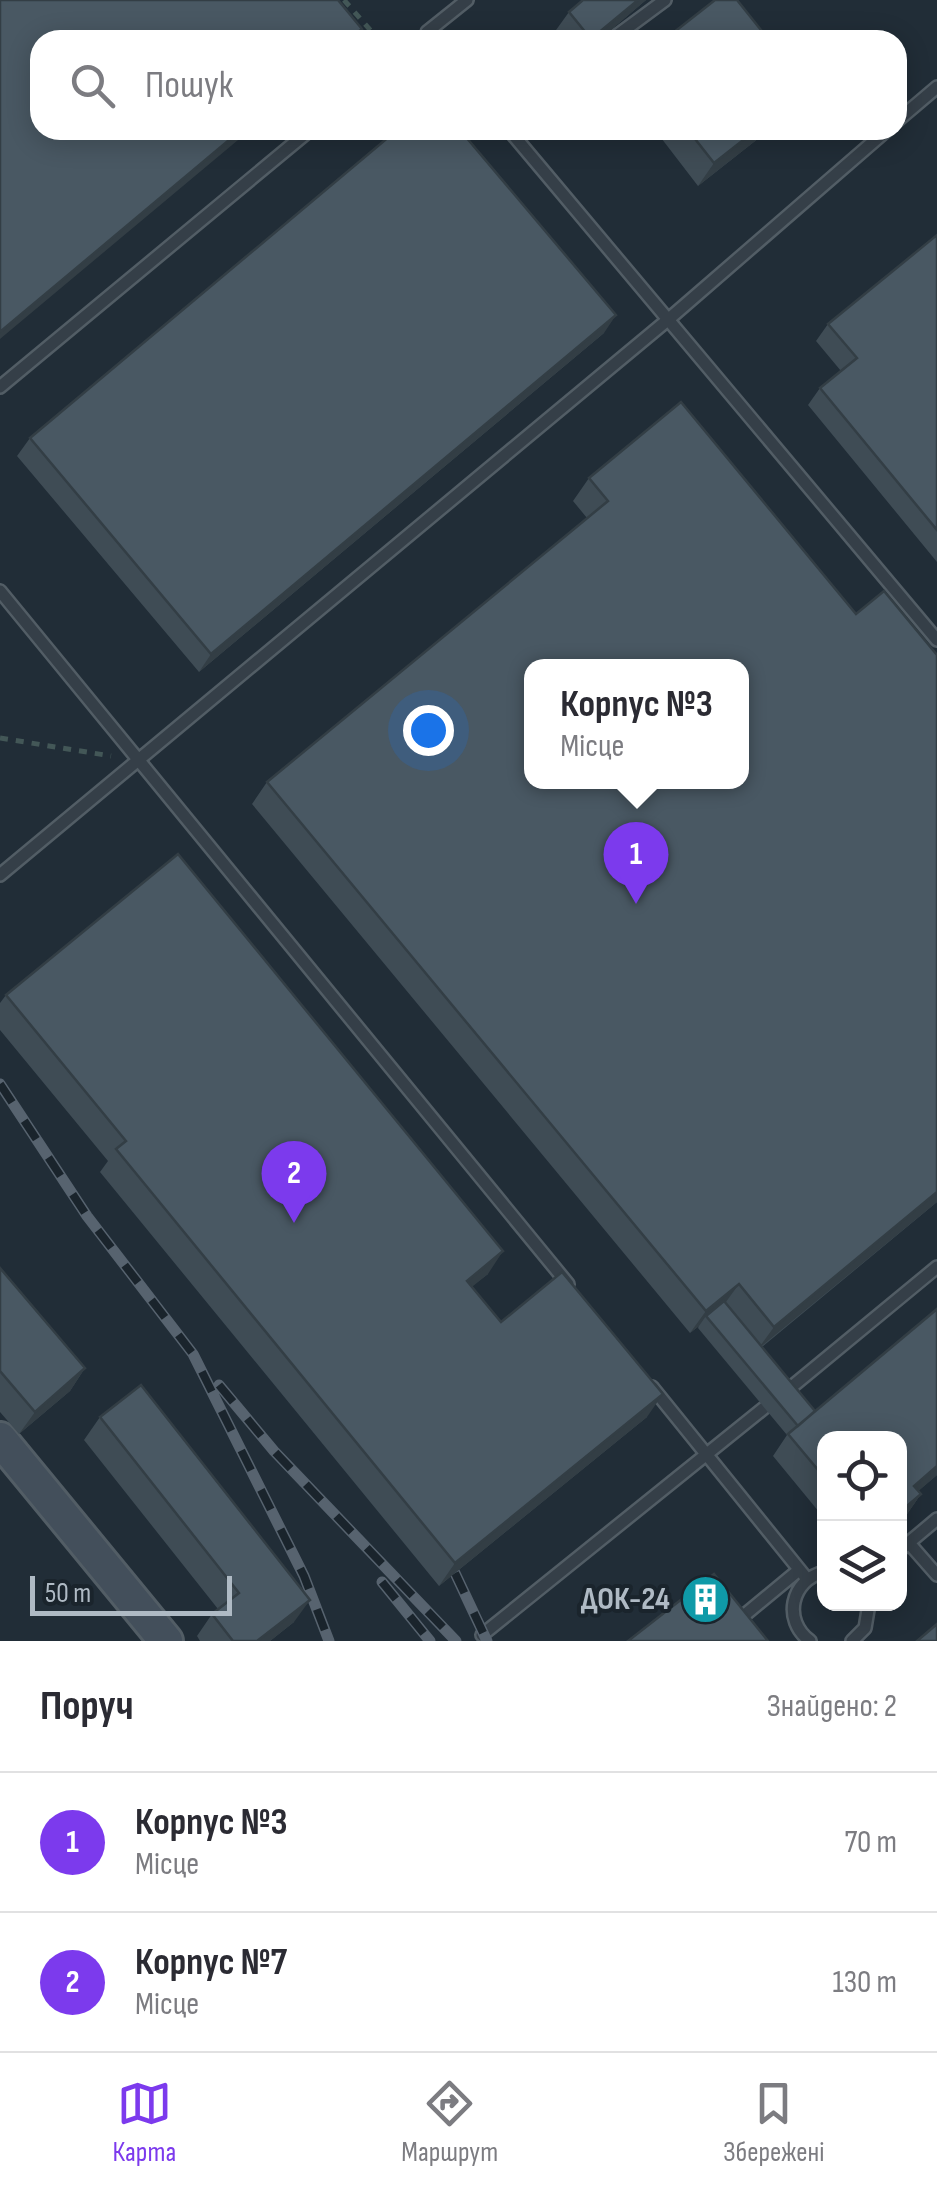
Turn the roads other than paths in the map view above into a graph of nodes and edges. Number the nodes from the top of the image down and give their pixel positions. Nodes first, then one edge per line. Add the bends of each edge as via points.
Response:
1 (467, 0) edge
2 (664, 0) edge
3 (434, 30) edge
4 (624, 30) edge
5 (937, 87) edge
6 (907, 112) edge
7 (298, 140) edge
8 (518, 140) edge
9 (875, 140) edge
10 (670, 318) junction
11 (0, 387) edge
12 (0, 592) edge
13 (937, 640) edge
14 (140, 761) junction
15 (0, 876) edge
16 (937, 1267) edge
17 (581, 1300) edge
18 (644, 1377) edge
19 (783, 1394) edge
20 (764, 1408) dead end
21 (0, 1439) edge
22 (707, 1454) junction
23 (937, 1519) edge
24 (907, 1544) edge
25 (907, 1549) edge
26 (817, 1573) edge
27 (803, 1574) junction
28 (937, 1575) edge
29 (867, 1611) edge
30 (741, 1618) edge
31 (482, 1634) dead end
32 (166, 1641) edge
33 (810, 1641) edge
34 (852, 1641) edge

1 - 3 lane
2 - 4 lane
5 - 6 lane
7 - 11 lane
8 - 10 lane
9 - 10 lane
10 - 13 lane
10 - 14 lane
12 - 14 lane
14 - 15 lane
14 - 17 lane
16 - 19 lane
18 - 22 lane
20 - 22 lane
21 - 32 street
22 - 27 lane
22 - 31 lane
23 - 24 lane
25 - 28 lane
26 - 27 lane
27 - 30 lane
27 - 33 lane via 793,1614
29 - 34 lane via 865,1628

